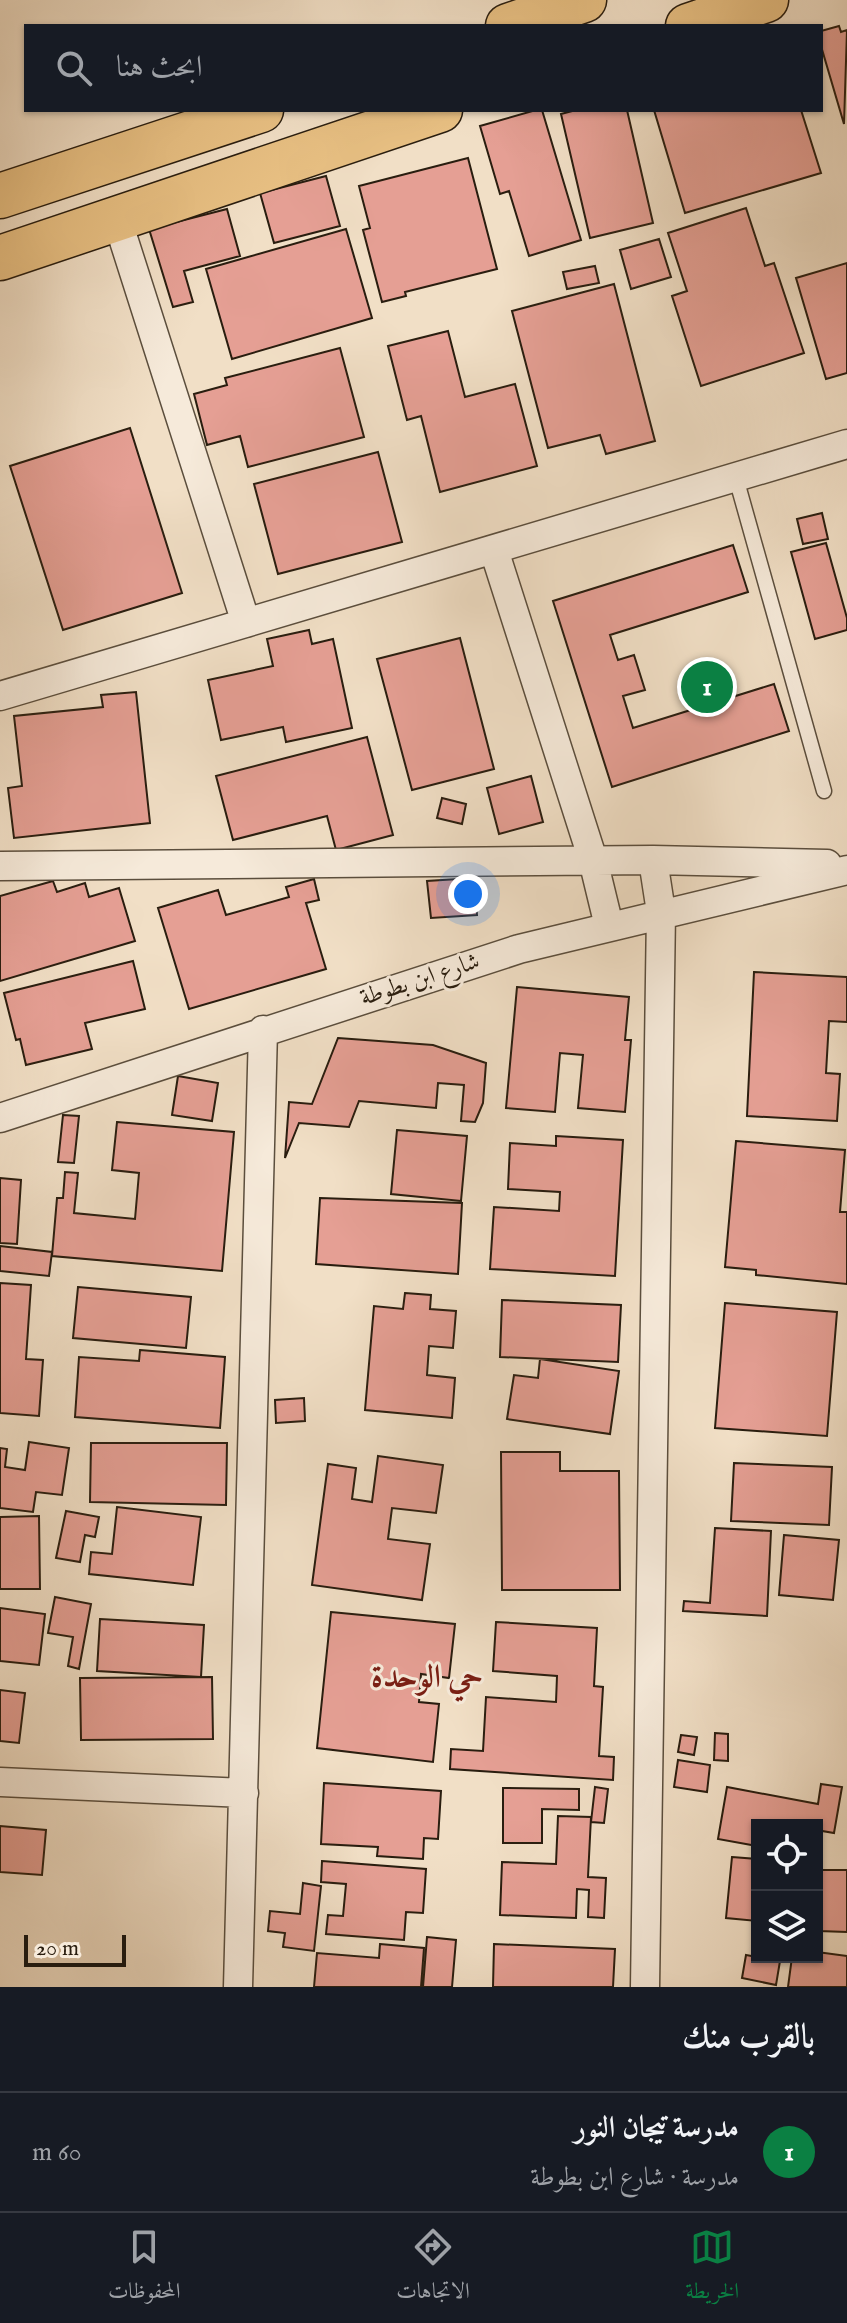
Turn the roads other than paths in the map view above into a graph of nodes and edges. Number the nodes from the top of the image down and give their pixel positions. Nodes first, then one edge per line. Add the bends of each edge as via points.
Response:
1 (584, 0) edge
2 (760, 1) edge
3 (514, 24) edge
4 (694, 24) edge
5 (255, 112) edge
6 (434, 112) edge
7 (0, 196) edge
8 (117, 219) junction
9 (0, 258) edge
10 (847, 444) edge
11 (736, 478) junction
12 (494, 550) junction
13 (246, 623) junction
14 (0, 696) edge
15 (824, 791) dead end
16 (593, 860) junction
17 (653, 860) junction
18 (0, 866) edge
19 (847, 867) edge
20 (661, 912) junction
21 (609, 926) junction
22 (263, 1030) junction
23 (0, 1118) edge
24 (0, 1782) edge
25 (244, 1793) junction
26 (238, 1987) edge
27 (645, 1987) edge

1 - 3 main road
2 - 4 main road
5 - 7 main road
6 - 8 main road
8 - 9 main road
8 - 13 street
10 - 11 street
11 - 12 street
11 - 15 lane
12 - 13 street
12 - 16 street
13 - 14 street
16 - 17 street
16 - 18 street
16 - 21 street
17 - 19 street
17 - 20 street
19 - 20 street, شارع ابن بطوطة
20 - 21 street, شارع ابن بطوطة
20 - 27 street
21 - 22 street, شارع ابن بطوطة
22 - 23 street, شارع ابن بطوطة
22 - 25 street
24 - 25 street
25 - 26 street

